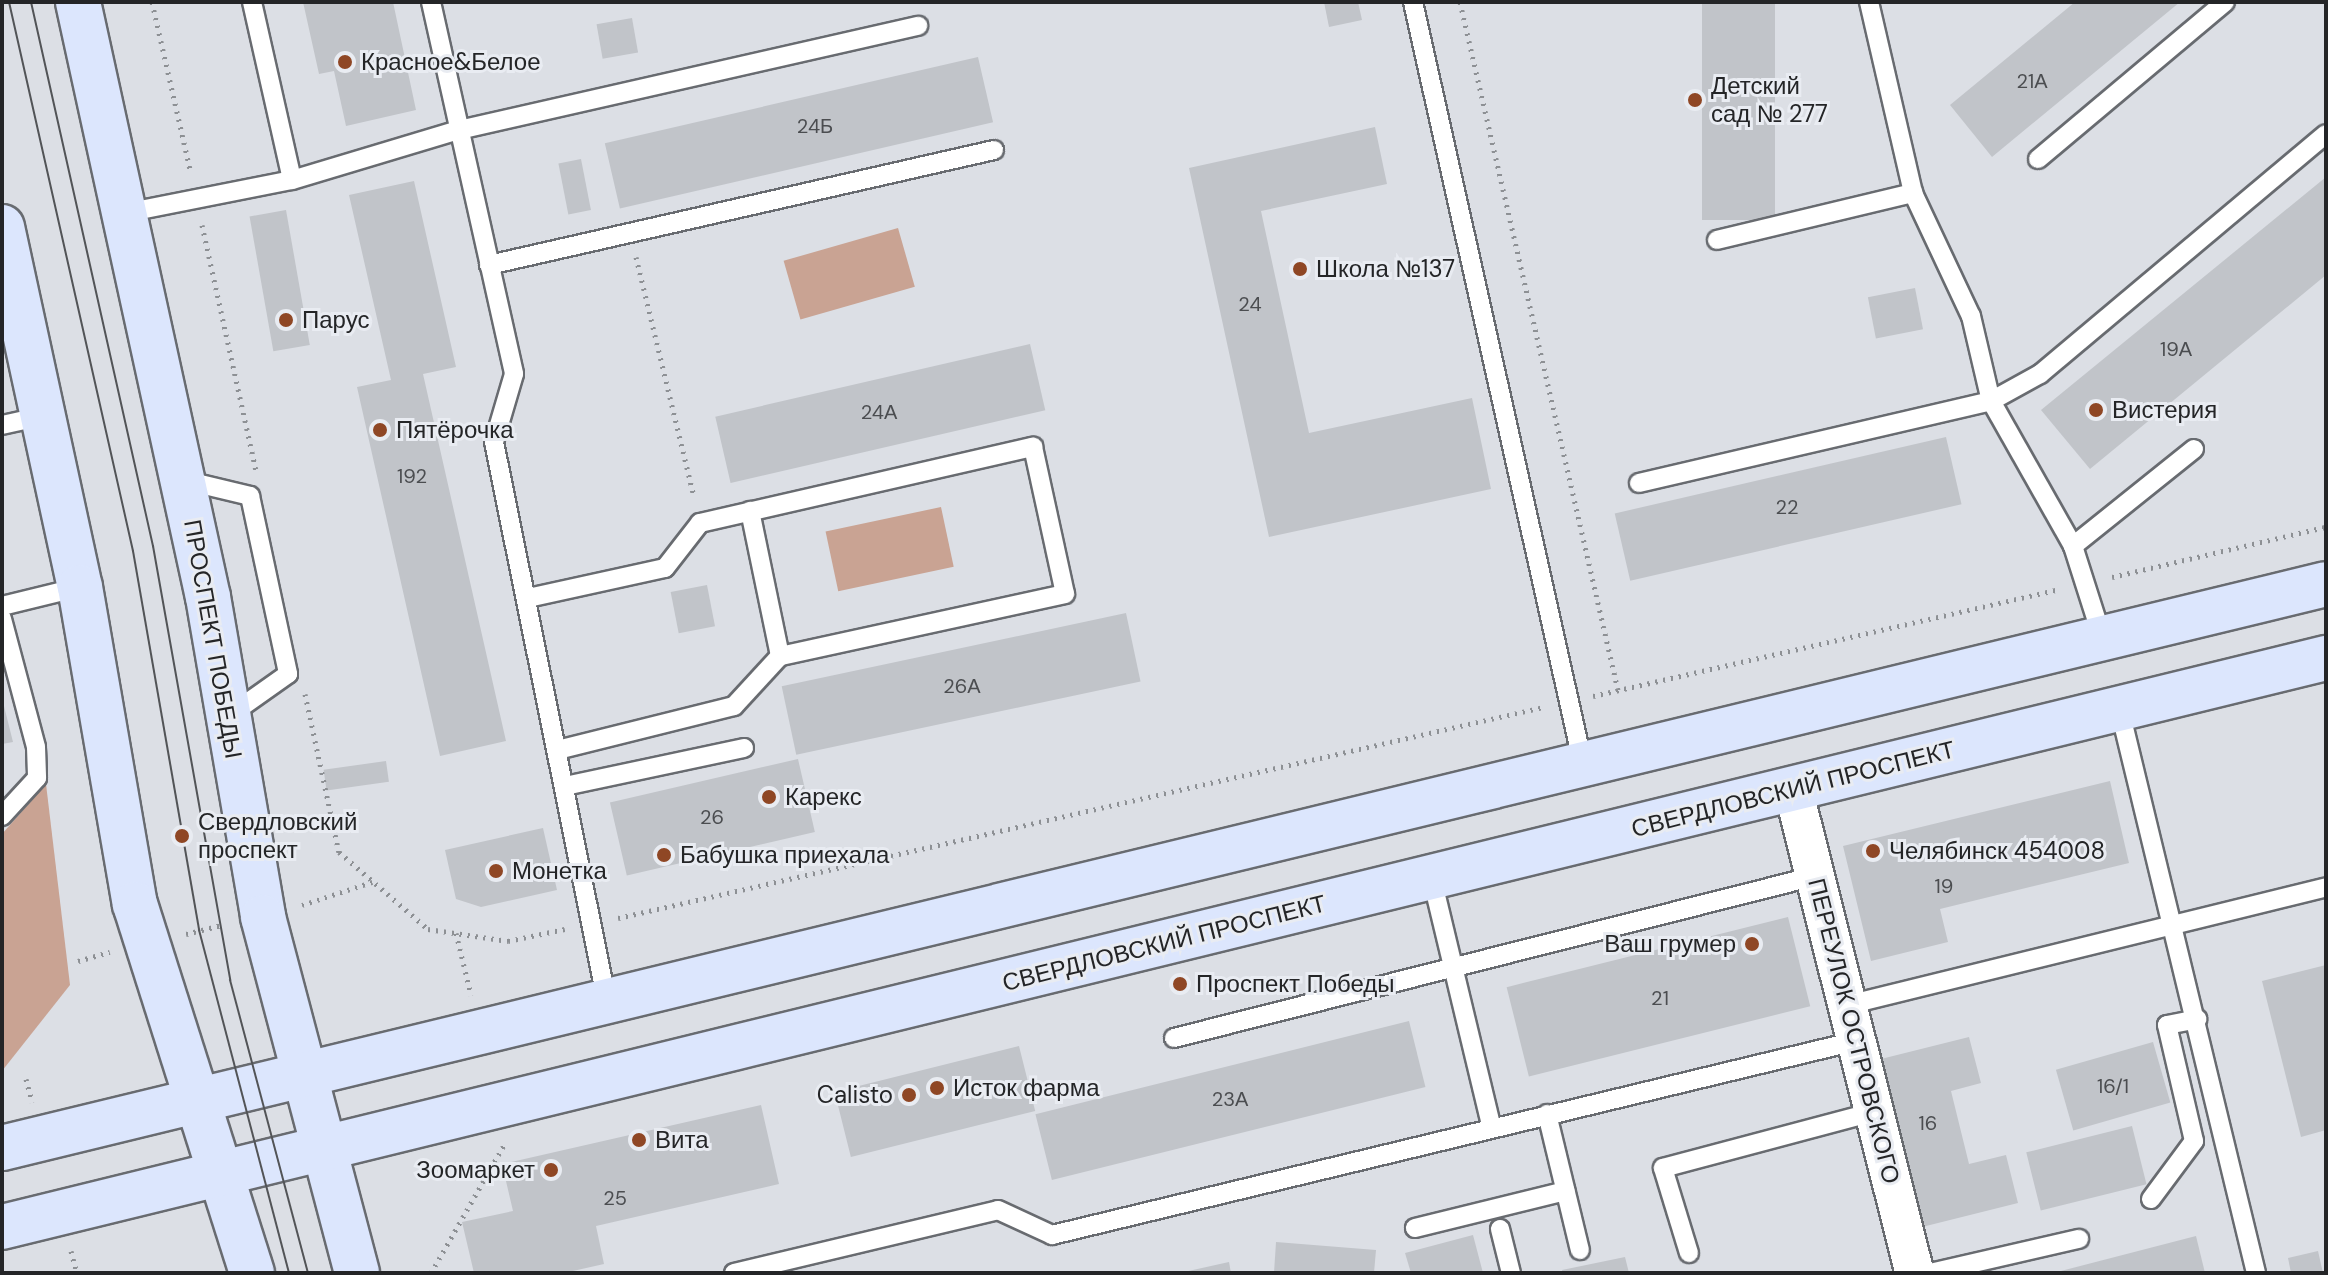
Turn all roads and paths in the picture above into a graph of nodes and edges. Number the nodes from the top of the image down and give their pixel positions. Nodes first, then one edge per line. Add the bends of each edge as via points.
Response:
1 (78, 2) edge
2 (152, 2) edge
3 (252, 2) edge
4 (431, 2) edge
5 (1413, 2) edge
6 (1460, 2) edge
7 (1869, 2) edge
8 (2225, 2) edge
9 (918, 26) dead end
10 (459, 130) junction
11 (2326, 134) edge
12 (994, 150) dead end
13 (2038, 159) dead end
14 (292, 180) junction
15 (1913, 193) junction
16 (197, 199) junction
17 (125, 213) junction
18 (2, 227) edge
19 (630, 233) junction
20 (1717, 240) dead end
21 (489, 265) junction
22 (1991, 401) junction
23 (22, 421) edge
24 (2194, 449) dead end
25 (258, 479) dead end
26 (184, 480) junction
27 (1639, 483) dead end
28 (750, 511) junction
29 (700, 523) junction
30 (2326, 527) edge
31 (2073, 546) junction
32 (2086, 583) junction
33 (2326, 584) edge
34 (80, 587) junction
35 (528, 598) junction
36 (2, 606) edge
37 (2, 619) edge
38 (2101, 634) junction
39 (780, 656) junction
40 (2326, 658) edge
41 (302, 681) dead end
42 (1618, 690) junction
43 (1569, 701) junction
44 (2119, 707) junction
45 (227, 717) junction
46 (744, 748) dead end
47 (557, 750) junction
48 (1582, 760) junction
49 (565, 786) junction
50 (1793, 789) junction
51 (2, 816) edge
52 (1815, 876) junction
53 (1432, 879) junction
54 (2326, 887) edge
55 (594, 924) junction
56 (2175, 925) junction
57 (1453, 967) junction
58 (606, 997) junction
59 (2197, 1019) junction
60 (1851, 1023) junction
61 (1174, 1038) dead end
62 (303, 1074) junction
63 (200, 1101) junction
64 (1874, 1112) junction
65 (1547, 1114) junction
66 (1492, 1128) junction
67 (2, 1148) edge
68 (325, 1149) junction
69 (222, 1175) junction
70 (1566, 1191) junction
71 (2151, 1199) dead end
72 (2, 1227) edge
73 (1415, 1228) dead end
74 (1500, 1229) dead end
75 (2079, 1239) dead end
76 (1580, 1250) dead end
77 (1689, 1253) dead end
78 (784, 1268) edge
79 (252, 1273) edge
80 (357, 1273) edge
81 (734, 1273) edge
82 (1511, 1273) edge
83 (1915, 1273) edge
84 (1930, 1273) edge
85 (2256, 1273) edge

1 - 17 main road, ПРОСПЕКТ ПОБЕДЫ
2 - 16 path
3 - 14 lane
4 - 10 lane
5 - 43 lane
6 - 42 path
7 - 15 lane
8 - 13 lane
9 - 10 lane
10 - 14 lane
10 - 21 lane
11 - 22 lane via 2040,374
12 - 19 lane
14 - 16 lane
15 - 20 lane
15 - 22 lane via 1971,316
16 - 17 lane
16 - 25 path
17 - 26 main road, ПРОСПЕКТ ПОБЕДЫ
18 - 23 main road
19 - 21 lane
19 - 29 path
21 - 35 lane via 514,374 494,442
22 - 27 lane
22 - 31 lane
23 - 34 main road
24 - 31 lane
26 - 45 main road, ПРОСПЕКТ ПОБЕДЫ
26 - 45 lane via 250,496 288,674
28 - 29 lane
28 - 39 lane
28 - 39 lane via 1033,447 1065,594
29 - 35 lane via 665,568
30 - 32 path
31 - 32 lane
32 - 38 lane
32 - 42 path
33 - 38 main road
34 - 36 lane
34 - 63 main road via 135,904
35 - 47 lane
37 - 51 lane via 36,747 37,778
38 - 48 main road
39 - 47 lane via 734,706
40 - 44 main road, СВЕРДЛОВСКИЙ ПРОСПЕКТ
41 - 55 path via 339,852 428,929 508,941
42 - 43 path
43 - 48 lane
43 - 55 path
44 - 50 main road, СВЕРДЛОВСКИЙ ПРОСПЕКТ
44 - 56 lane
45 - 62 main road, ПРОСПЕКТ ПОБЕДЫ via 263,917
46 - 49 lane
47 - 49 lane
48 - 58 main road
49 - 55 lane
50 - 52 street, ПЕРЕУЛОК ОСТРОВСКОГО
50 - 53 main road, СВЕРДЛОВСКИЙ ПРОСПЕКТ
52 - 57 lane
52 - 60 street, ПЕРЕУЛОК ОСТРОВСКОГО
53 - 57 lane
53 - 68 main road, СВЕРДЛОВСКИЙ ПРОСПЕКТ
54 - 56 lane
55 - 58 lane
56 - 59 lane
56 - 60 lane
57 - 61 lane
57 - 66 lane
58 - 62 main road
59 - 71 lane via 2167,1025 2194,1141
59 - 85 lane
60 - 64 street, ПЕРЕУЛОК ОСТРОВСКОГО
60 - 65 lane
62 - 63 main road
62 - 68 main road, ПРОСПЕКТ ПОБЕДЫ
63 - 67 main road
63 - 69 main road
64 - 77 lane via 1663,1168
64 - 83 street, ПЕРЕУЛОК ОСТРОВСКОГО
65 - 66 lane
65 - 70 lane
66 - 78 lane via 1052,1235 998,1210
68 - 69 main road, СВЕРДЛОВСКИЙ ПРОСПЕКТ
68 - 80 main road, ПРОСПЕКТ ПОБЕДЫ
69 - 72 main road, СВЕРДЛОВСКИЙ ПРОСПЕКТ
69 - 79 main road
70 - 73 lane
70 - 76 lane
74 - 82 lane
75 - 84 lane
78 - 81 lane

